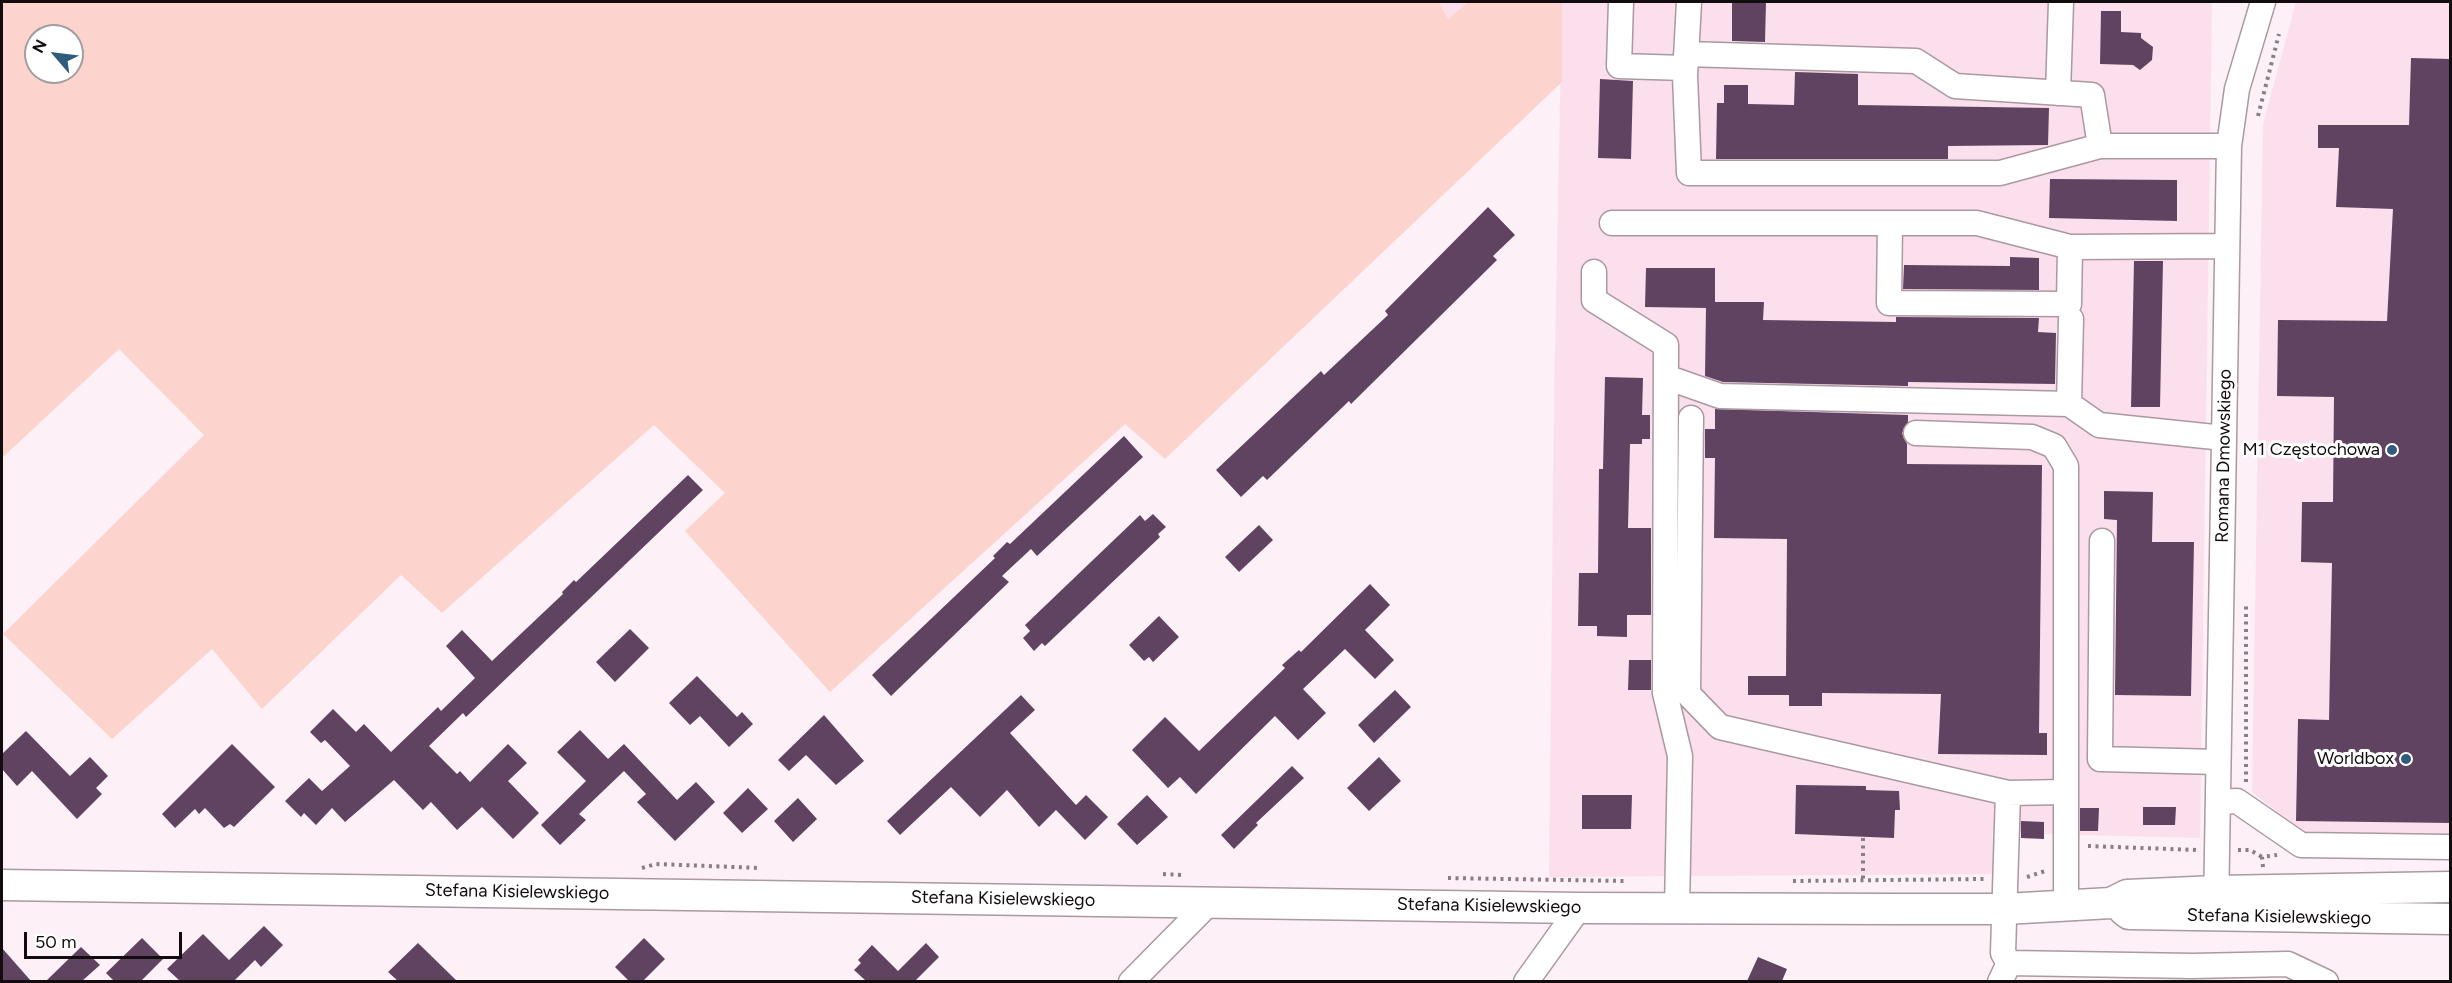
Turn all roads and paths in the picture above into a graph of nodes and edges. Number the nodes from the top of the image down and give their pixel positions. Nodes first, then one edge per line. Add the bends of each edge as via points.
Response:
1 (1621, 2) edge
2 (1689, 2) edge
3 (2061, 2) edge
4 (2255, 3) edge
5 (2278, 39) dead end
6 (1686, 61) junction
7 (2058, 93) junction
8 (2257, 119) dead end
9 (2100, 146) junction
10 (2229, 146) junction
11 (1612, 223) dead end
12 (1890, 223) junction
13 (2227, 246) junction
14 (2070, 247) junction
15 (1594, 272) dead end
16 (2071, 319) dead end
17 (1666, 377) junction
18 (2069, 404) junction
19 (1691, 418) dead end
20 (1916, 433) dead end
21 (2224, 438) junction
22 (2102, 541) dead end
23 (2246, 605) dead end
24 (2218, 762) junction
25 (2246, 784) dead end
26 (2066, 792) junction
27 (2008, 793) junction
28 (2218, 802) junction
29 (1863, 838) dead end
30 (2066, 846) junction
31 (2451, 847) edge
32 (2207, 850) dead end
33 (2230, 850) dead end
34 (2280, 852) dead end
35 (2262, 857) junction
36 (638, 869) dead end
37 (770, 869) dead end
38 (1152, 874) dead end
39 (1186, 875) dead end
40 (2263, 877) dead end
41 (1440, 878) dead end
42 (2007, 879) junction
43 (1863, 880) junction
44 (1630, 881) dead end
45 (1782, 881) dead end
46 (2, 885) edge
47 (2451, 887) edge
48 (1210, 902) junction
49 (2216, 904) junction
50 (2066, 905) junction
51 (1579, 908) junction
52 (1677, 909) junction
53 (2005, 909) junction
54 (2451, 919) edge
55 (2005, 972) edge
56 (2101, 973) edge
57 (2193, 974) edge
58 (2320, 980) edge
59 (1131, 981) edge
60 (1526, 981) edge

1 - 6 street via 1619,66
2 - 6 street
3 - 7 street
4 - 10 street, Romana Dmowskiego
5 - 8 path
6 - 7 street via 1916,61 1955,86
6 - 9 street via 1689,173 2000,172
7 - 9 street via 2092,95
9 - 10 street
10 - 13 street, Romana Dmowskiego
11 - 12 street
12 - 14 street via 1977,223
12 - 14 street via 1889,303 2069,304
13 - 14 street
13 - 21 street, Romana Dmowskiego
15 - 17 street via 1594,300 1666,345
16 - 18 street
17 - 18 street via 1720,396
17 - 52 street via 1665,693 1680,756
18 - 21 street via 2099,425
19 - 27 street via 1688,694 1720,727
20 - 26 street via 2032,437 2054,446 2066,466
21 - 24 street, Romana Dmowskiego
22 - 24 street via 2100,759
23 - 25 path
24 - 28 street, Romana Dmowskiego
26 - 27 street
26 - 30 street
27 - 42 street
28 - 31 street via 2237,801 2301,845
28 - 49 street, Romana Dmowskiego
29 - 43 path
30 - 32 path
30 - 42 path via 2049,847 2049,865 2043,874
30 - 50 street
33 - 35 path via 2250,850
34 - 35 path via 2275,857
35 - 40 path
36 - 37 path via 656,864
38 - 39 path
41 - 44 path
42 - 43 path
42 - 53 street
43 - 45 path
46 - 48 main road, Stefana Kisielewskiego
47 - 49 main road, Stefana Kisielewskiego
48 - 51 main road, Stefana Kisielewskiego
48 - 59 street
49 - 50 main road, Stefana Kisielewskiego via 2127,896 2111,903
49 - 54 main road, Stefana Kisielewskiego
50 - 53 main road, Stefana Kisielewskiego
51 - 52 main road, Stefana Kisielewskiego
51 - 60 street
52 - 53 main road, Stefana Kisielewskiego
53 - 55 street
55 - 56 street
56 - 57 street
57 - 58 street via 2289,964

